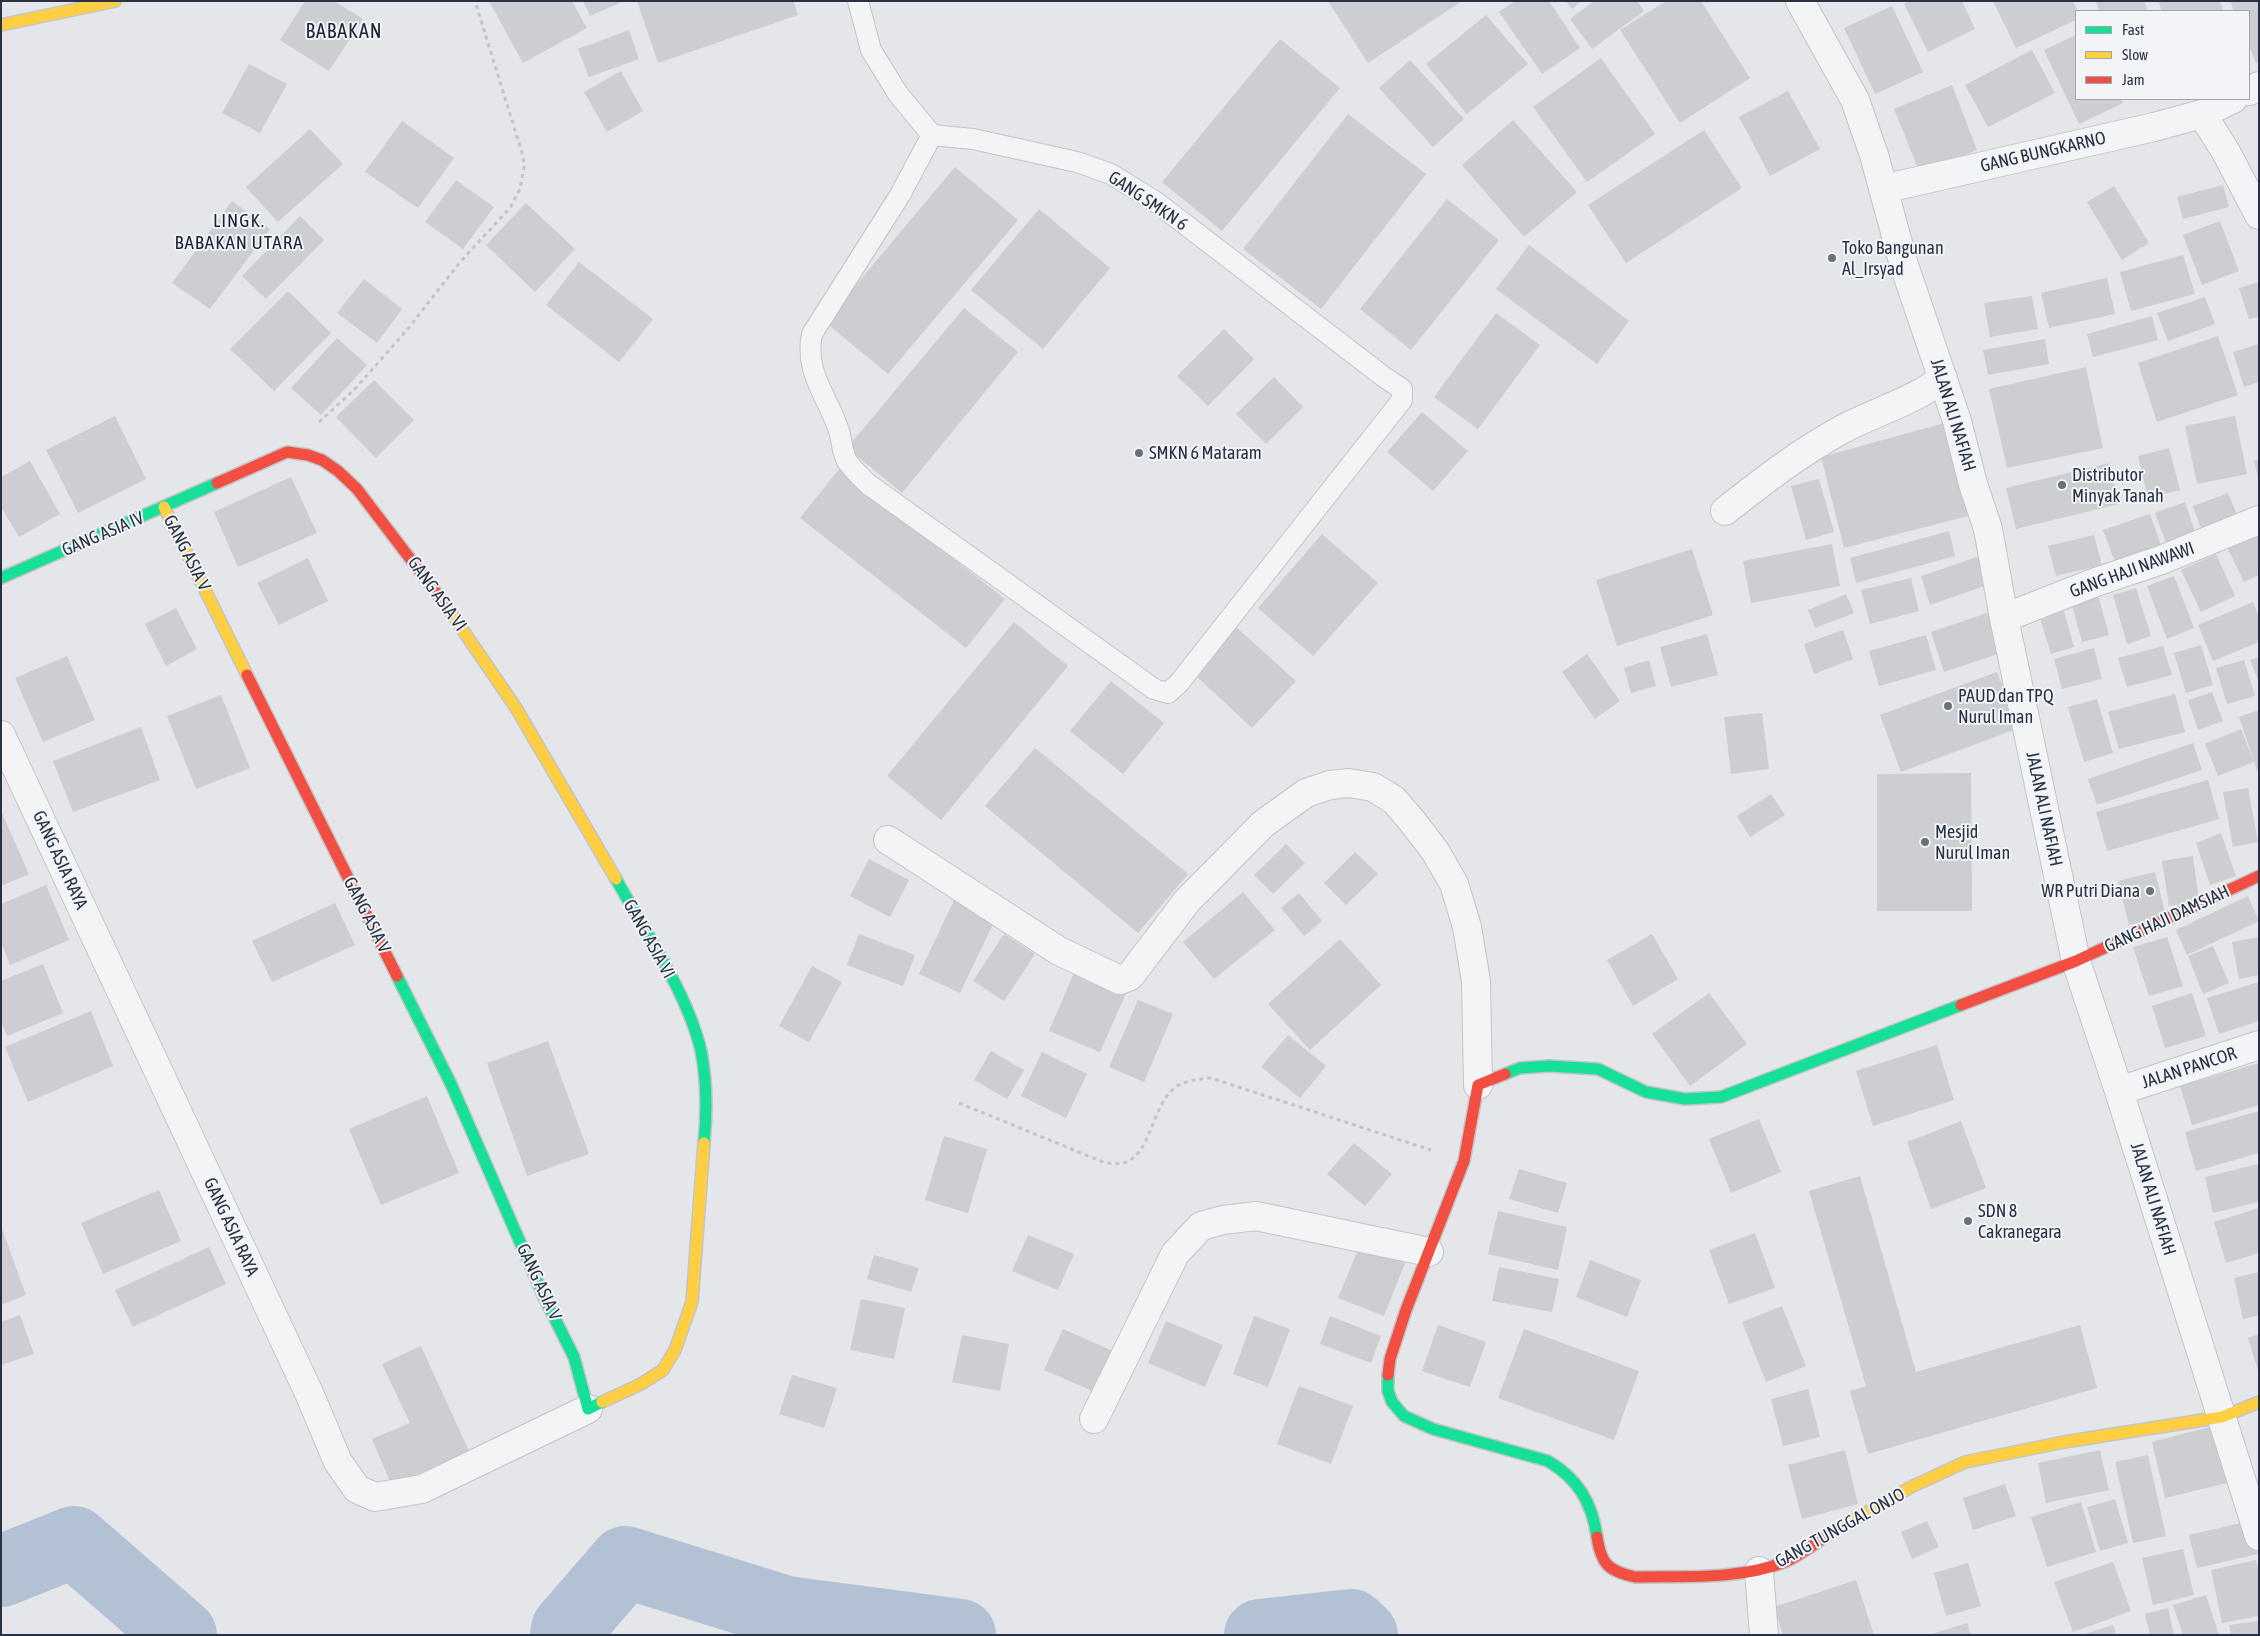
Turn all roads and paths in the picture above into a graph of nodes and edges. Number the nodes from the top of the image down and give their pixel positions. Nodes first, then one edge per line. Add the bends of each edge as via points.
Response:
1 (115, 1) edge
2 (475, 1) edge
3 (858, 1) edge
4 (1800, 1) edge
5 (1, 25) edge
6 (2231, 100) edge
7 (2202, 114) junction
8 (932, 135) junction
9 (1883, 189) junction
10 (2259, 215) edge
11 (1944, 378) junction
12 (287, 452) junction
13 (164, 508) junction
14 (1725, 512) dead end
15 (2259, 520) edge
16 (1, 578) edge
17 (2004, 618) junction
18 (1, 734) edge
19 (888, 840) dead end
20 (2259, 876) edge
21 (2076, 961) junction
22 (2259, 1045) edge
23 (1478, 1084) junction
24 (2119, 1091) junction
25 (959, 1103) dead end
26 (1464, 1160) junction
27 (1430, 1252) junction
28 (2259, 1402) edge
29 (588, 1408) junction
30 (2222, 1417) junction
31 (1094, 1419) dead end
32 (2259, 1536) edge
33 (1758, 1571) junction
34 (1764, 1635) edge

1 - 5 street
2 - 12 path via 523,156 523,178 518,194 510,208 460,262 362,382
3 - 8 lane via 871,50 898,94
4 - 9 street, JALAN ALI NAFIAH via 1855,100
6 - 7 street, GANG BUNGKARNO
7 - 9 street, GANG BUNGKARNO
7 - 10 street
8 - 8 lane, GANG SMKN 6 via 973,139 1077,162 1111,174 1156,202 1402,389 1402,400 1174,690 1154,689 868,484 847,461 840,432 813,375 812,334 900,195
9 - 11 street, JALAN ALI NAFIAH via 1904,265
11 - 14 street via 1929,390 1884,408 1800,454
11 - 17 street, JALAN ALI NAFIAH via 1988,528
12 - 13 street, GANG ASIA IV
12 - 29 street, GANG ASIA VI via 318,458 353,485 460,625 502,685 558,776 682,998 693,1024 701,1052 707,1110 692,1302 675,1350 663,1370 641,1384
13 - 16 street, GANG ASIA IV
13 - 29 street, GANG ASIA V via 451,1084 560,1328 582,1381
15 - 17 street, GANG HAJI NAWAWI
17 - 21 street, JALAN ALI NAFIAH
18 - 29 street, GANG ASIA RAYA via 338,1462 357,1489 375,1497 422,1489
19 - 23 street via 1059,951 1120,980 1130,976 1187,901 1263,824 1306,793 1349,783 1373,787 1387,795 1412,820 1454,884 1467,927 1476,982
20 - 21 street, GANG HAJI DAMSIAH
21 - 23 street, GANG HAJI DAMSIAH via 1745,1090 1722,1096 1685,1099 1646,1092 1598,1069 1549,1066 1520,1068
21 - 24 street, JALAN ALI NAFIAH
22 - 24 street, JALAN PANCOR
23 - 26 street, GANG TUNGGAL ONJO
24 - 30 street, JALAN ALI NAFIAH
25 - 26 path via 1103,1162 1119,1164 1130,1160 1142,1149 1159,1107 1170,1093 1185,1082 1211,1078
26 - 27 street, GANG TUNGGAL ONJO
27 - 31 street via 1256,1216 1201,1226 1175,1254
27 - 33 street, GANG TUNGGAL ONJO via 1390,1359 1386,1381 1392,1402 1404,1416 1433,1429 1548,1461 1571,1476 1587,1499 1596,1525 1601,1556 1618,1573 1635,1577
28 - 30 street, GANG TUNGGAL ONJO
30 - 32 street, JALAN ALI NAFIAH
30 - 33 street, GANG TUNGGAL ONJO via 2064,1442 1965,1462 1911,1487 1787,1561
33 - 34 street

